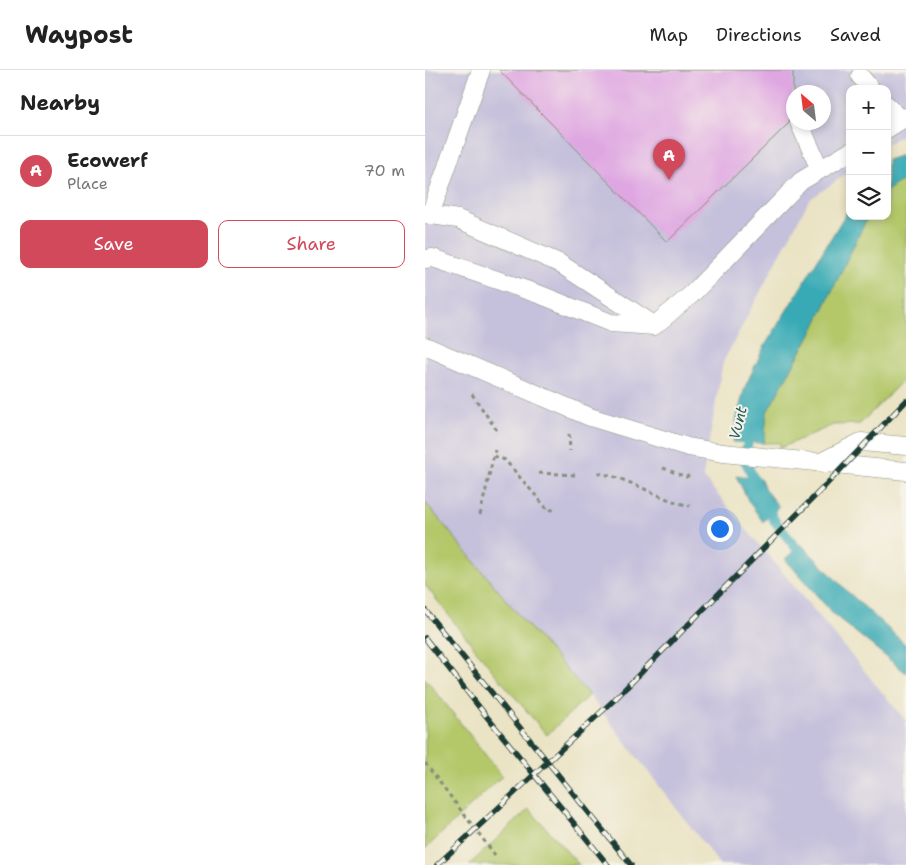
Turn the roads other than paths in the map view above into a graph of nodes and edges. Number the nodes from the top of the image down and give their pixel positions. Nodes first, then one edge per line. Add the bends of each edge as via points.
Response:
1 (481, 70) edge
2 (891, 111) edge
3 (899, 122) edge
4 (802, 130) edge
5 (846, 154) edge
6 (820, 170) junction
7 (428, 214) edge
8 (425, 259) edge
9 (654, 326) junction
10 (425, 346) edge
11 (906, 446) edge
12 (821, 462) junction
13 (906, 471) edge

1 - 7 lane
2 - 3 lane
4 - 6 lane
5 - 6 lane
6 - 9 lane via 801,181 692,294
7 - 9 lane via 458,219 559,263
8 - 9 lane via 433,258 541,294 611,323
10 - 12 lane via 590,417 688,447
11 - 12 lane via 861,442
12 - 13 lane

